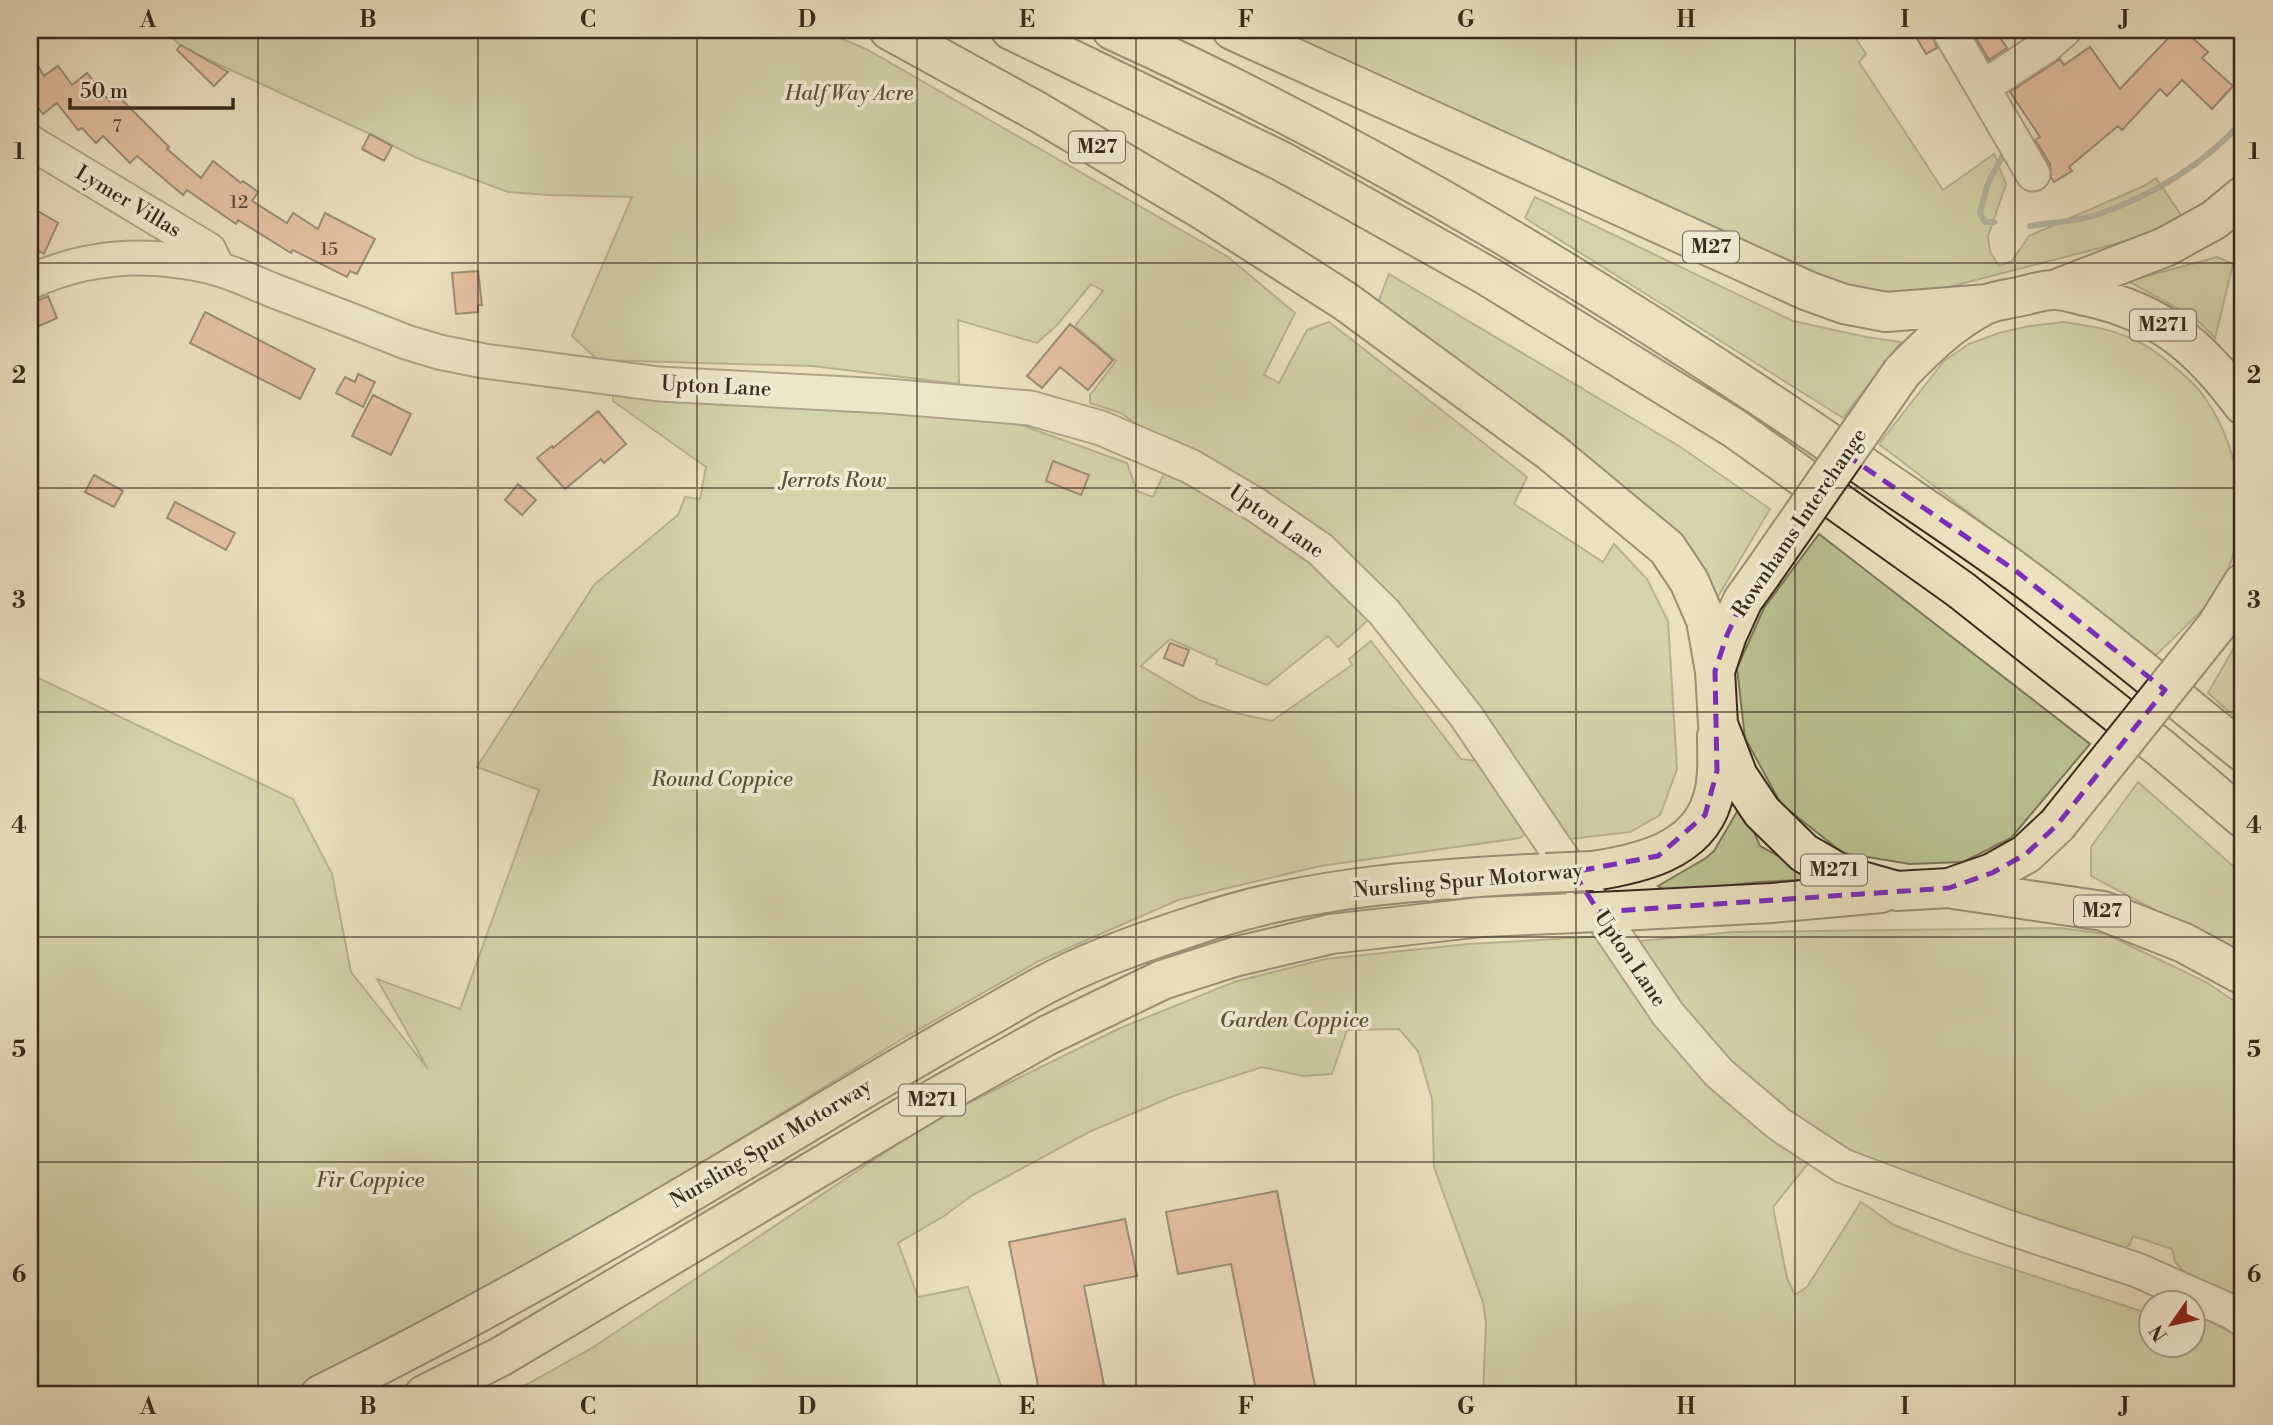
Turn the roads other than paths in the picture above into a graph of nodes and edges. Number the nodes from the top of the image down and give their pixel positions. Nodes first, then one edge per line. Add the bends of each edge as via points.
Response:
1 (889, 30) edge
2 (1011, 30) edge
3 (1112, 30) edge
4 (1232, 30) edge
5 (1949, 30) edge
6 (2064, 30) edge
7 (1983, 88) junction
8 (30, 142) edge
9 (2033, 174) dead end
10 (2243, 196) edge
11 (218, 269) junction
12 (30, 282) edge
13 (2054, 290) junction
14 (1988, 303) junction
15 (2243, 405) edge
16 (2243, 583) edge
17 (1715, 671) junction
18 (1717, 724) junction
19 (2243, 752) edge
20 (2243, 818) edge
21 (1949, 888) junction
22 (1897, 891) junction
23 (2243, 975) edge
24 (2243, 1319) edge
25 (320, 1395) edge
26 (424, 1395) edge

1 - 17 highway, M27 via 1206,212 1345,302 1551,452 1667,548 1689,581 1706,620
2 - 20 highway via 1279,160 1489,277 1734,428 1961,590
3 - 19 highway via 1368,157 1554,265 1747,387 2016,571
4 - 14 highway, M27 via 1808,291 1886,312
5 - 7 street
6 - 7 street
7 - 9 street
8 - 11 street, Lymer Villas via 209,250
10 - 13 highway, M271 via 2214,220 2165,247
11 - 12 street, Upton Lane via 130,258 92,261
11 - 24 street, Upton Lane via 439,352 659,384 1030,408 1101,428 1190,466 1320,549 1384,612 1466,716 1668,1014 1719,1073 1779,1124 1843,1166 2137,1270
13 - 14 highway, Rownhams Interchange / M271
13 - 15 highway, Rownhams Interchange / M271 via 2101,300 2164,326 2221,375
14 - 17 highway, Rownhams Interchange / M271, bridge via 1954,325 1902,372 1743,600
16 - 21 highway, Rownhams Interchange / M271, bridge via 2217,625 2057,825 2026,854 1992,873
17 - 18 highway, Rownhams Interchange / M271
18 - 22 highway, Rownhams Interchange / M271 via 1738,776 1762,812 1804,853 1844,876
18 - 25 highway, Nursling Spur Motorway / M271, bridge via 1717,771 1709,809 1679,843 1658,856 1593,871 1429,880 1285,901 1137,945 1066,975 913,1059 628,1230
21 - 22 highway, Rownhams Interchange / M271
21 - 23 highway, M27 via 2104,911 2184,943
22 - 26 highway, Nursling Spur Motorway / M271, bridge via 1772,903 1482,917 1331,934 1162,980 1048,1035 939,1096 500,1357

